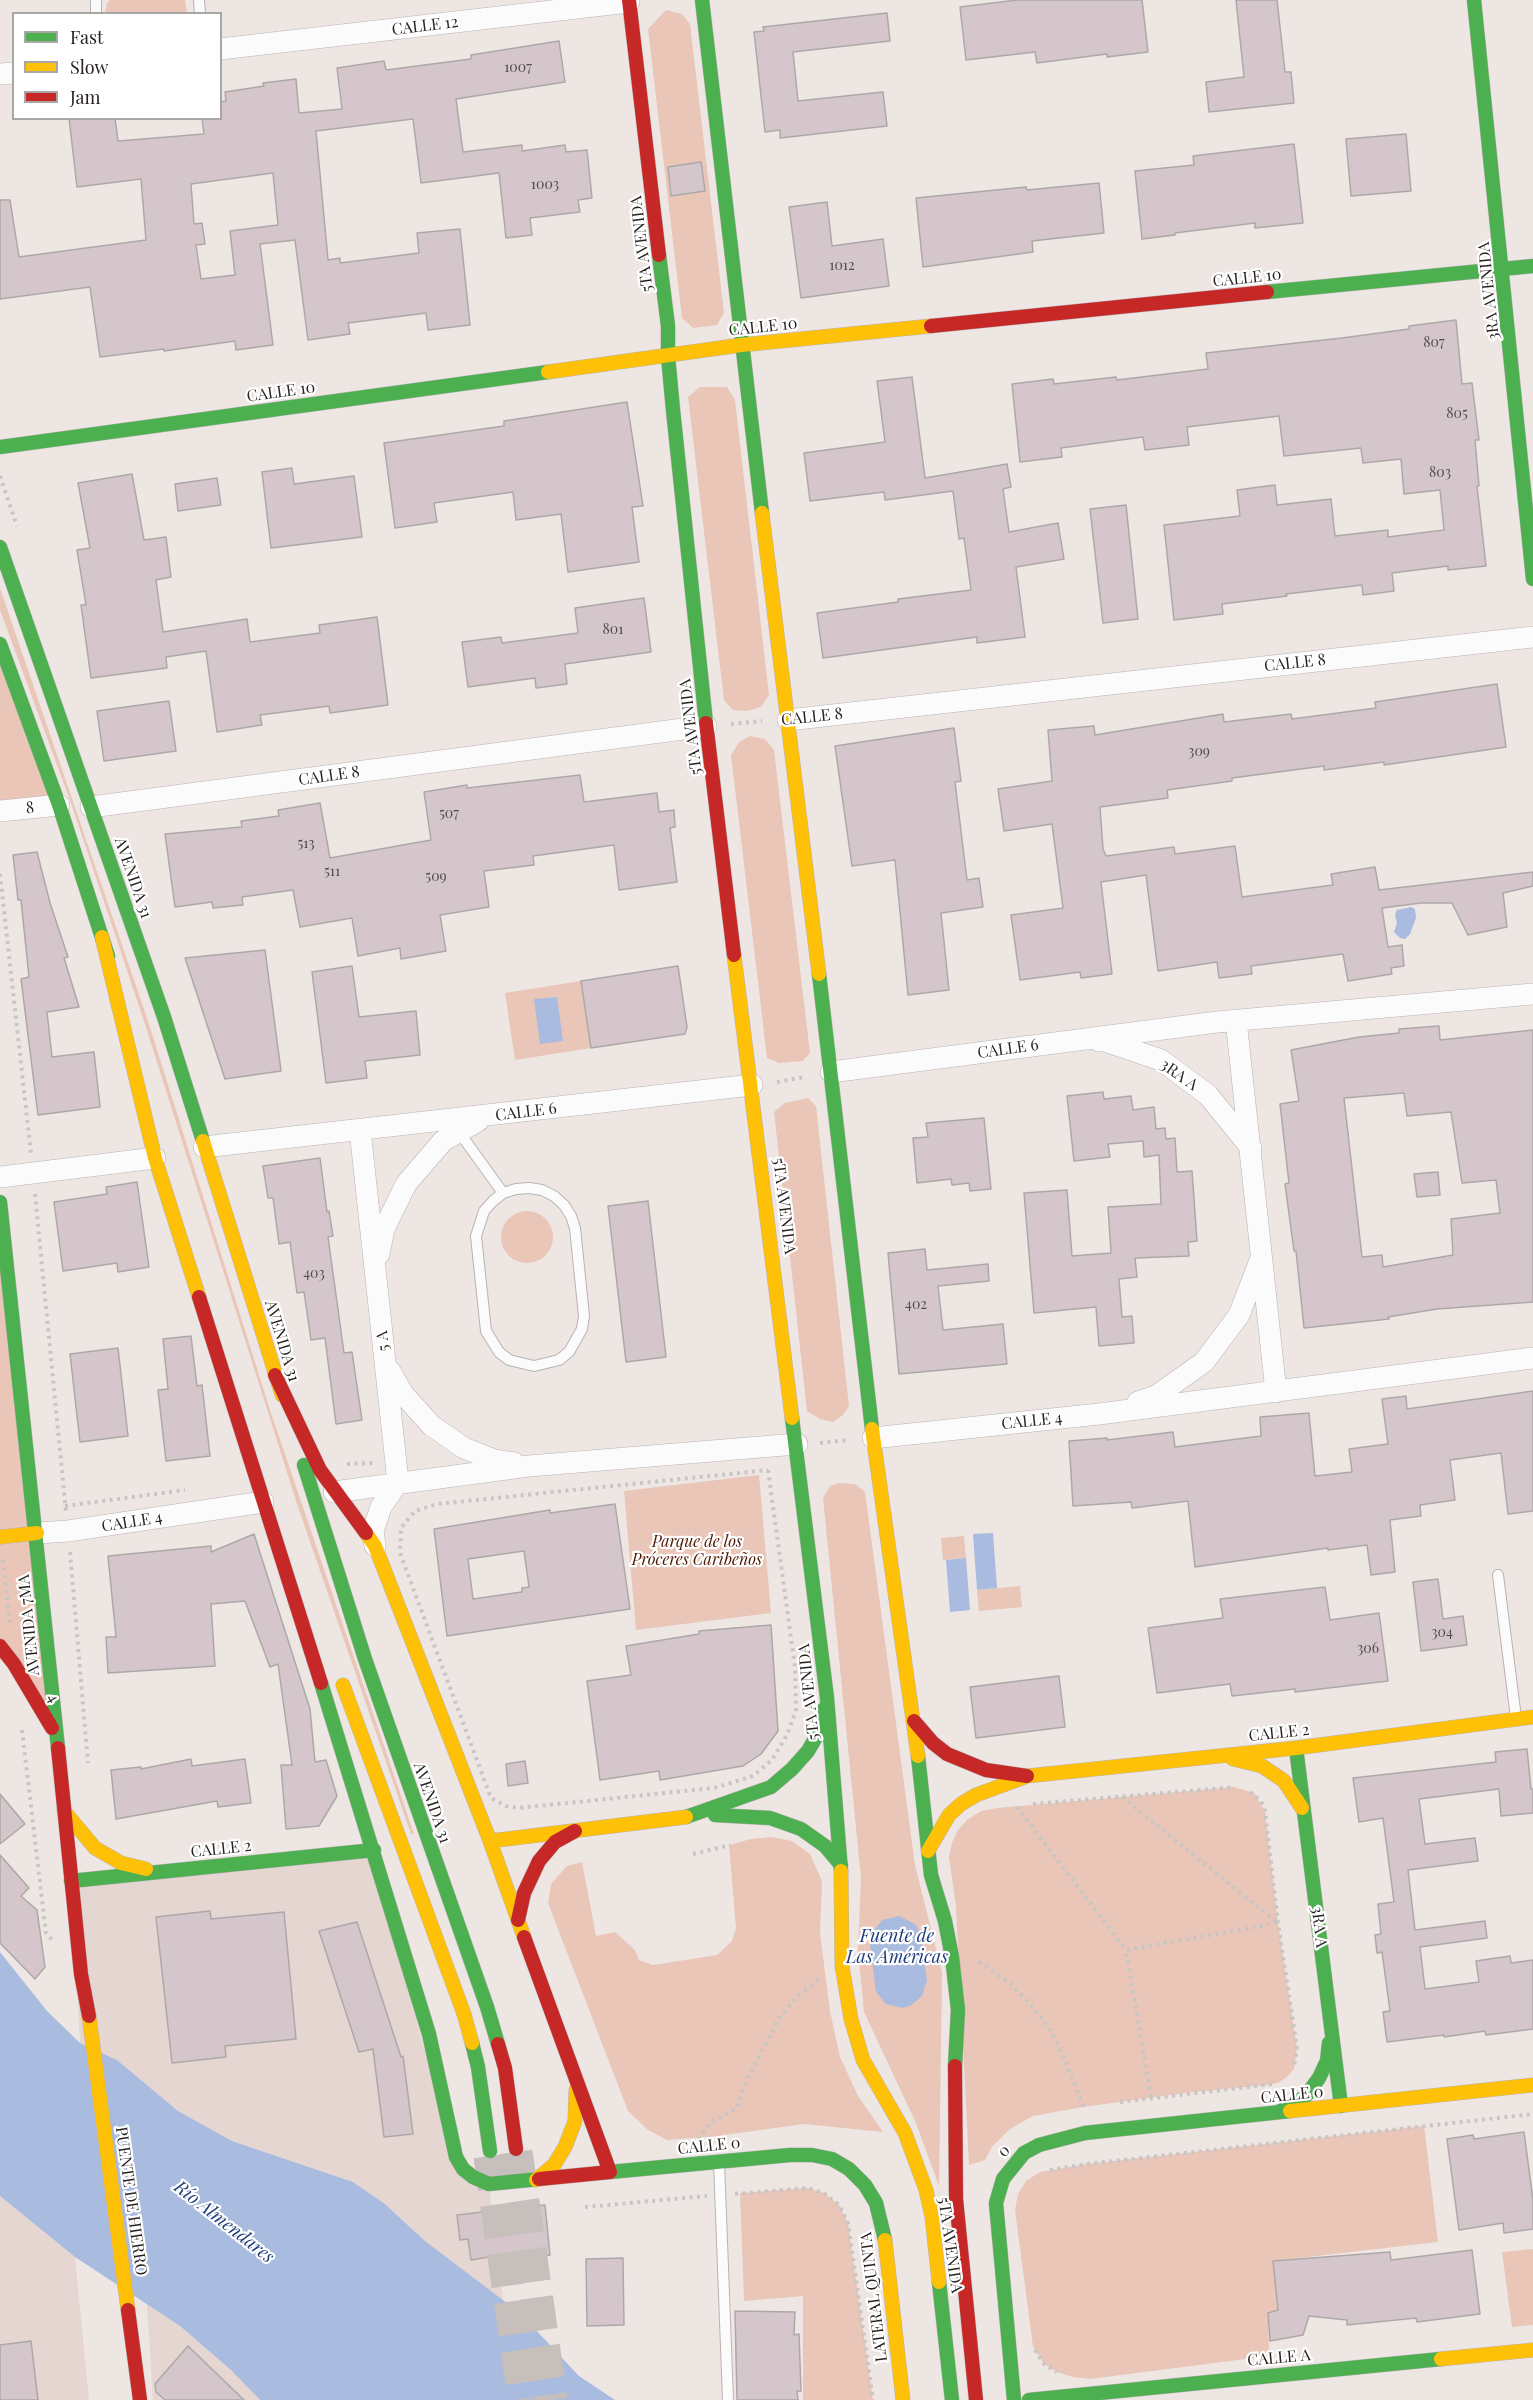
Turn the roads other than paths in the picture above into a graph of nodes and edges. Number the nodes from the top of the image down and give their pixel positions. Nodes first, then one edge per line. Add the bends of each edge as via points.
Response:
1 (702, 0) edge
2 (1474, 0) edge
3 (629, 1) edge
4 (222, 49) edge
5 (1533, 266) edge
6 (1503, 269) junction
7 (741, 345) junction
8 (668, 356) junction
9 (0, 447) edge
10 (0, 547) edge
11 (1533, 579) edge
12 (1533, 637) edge
13 (0, 644) edge
14 (788, 720) junction
15 (706, 726) junction
16 (59, 805) junction
17 (91, 807) junction
18 (0, 811) edge
19 (102, 937) junction
20 (1533, 994) edge
21 (1236, 1020) junction
22 (1048, 1044) junction
23 (831, 1072) junction
24 (752, 1085) junction
25 (159, 1114) dead end
26 (485, 1117) junction
27 (360, 1130) junction
28 (459, 1132) junction
29 (204, 1147) junction
30 (1251, 1148) junction
31 (155, 1158) junction
32 (0, 1177) edge
33 (503, 1193) junction
34 (0, 1202) edge
35 (1262, 1255) junction
36 (375, 1269) junction
37 (1533, 1358) edge
38 (385, 1360) junction
39 (276, 1375) junction
40 (1276, 1392) junction
41 (1099, 1414) junction
42 (873, 1438) junction
43 (797, 1444) junction
44 (529, 1466) junction
45 (398, 1482) junction
46 (334, 1492) junction
47 (263, 1502) junction
48 (37, 1533) junction
49 (0, 1537) edge
50 (375, 1546) junction
51 (1498, 1575) dead end
52 (0, 1646) edge
53 (340, 1674) dead end
54 (827, 1698) junction
55 (1533, 1717) edge
56 (1516, 1719) junction
57 (914, 1721) junction
58 (57, 1737) junction
59 (1296, 1748) junction
60 (1216, 1756) junction
61 (1027, 1776) junction
62 (64, 1811) junction
63 (1304, 1812) junction
64 (686, 1816) junction
65 (577, 1830) junction
66 (490, 1841) junction
67 (375, 1850) junction
68 (928, 1851) junction
69 (841, 1865) junction
70 (157, 1872) junction
71 (71, 1881) junction
72 (518, 1920) junction
73 (1331, 2023) junction
74 (94, 2045) joint
75 (576, 2085) junction
76 (1533, 2085) edge
77 (1341, 2106) junction
78 (1278, 2113) junction
79 (591, 2121) junction
80 (1056, 2139) joint
81 (616, 2148) dead end
82 (516, 2149) tunnel mouth
83 (490, 2151) tunnel mouth
84 (812, 2155) joint
85 (632, 2158) dead end
86 (718, 2162) junction
87 (653, 2168) junction
88 (610, 2172) junction
89 (536, 2180) junction
90 (1533, 2350) edge
91 (1105, 2392) junction
92 (140, 2400) edge
93 (728, 2400) edge
94 (903, 2400) edge
95 (952, 2400) edge
96 (976, 2400) edge
97 (1014, 2400) edge
98 (1029, 2400) edge
99 (1089, 2400) edge

1 - 7 main road, 5TA AVENIDA
2 - 6 main road, 3RA AVENIDA
3 - 4 street, CALLE 12
3 - 8 main road, 5TA AVENIDA via 668,326
5 - 6 main road, CALLE 10
6 - 7 main road, CALLE 10
6 - 11 main road, 3RA AVENIDA
7 - 8 main road, CALLE 10
7 - 14 main road, 5TA AVENIDA
8 - 9 main road, CALLE 10
8 - 15 main road, 5TA AVENIDA
10 - 17 main road, AVENIDA 31
12 - 14 street, CALLE 8
13 - 16 main road
14 - 23 main road, 5TA AVENIDA
15 - 17 street, CALLE 8
15 - 24 main road, 5TA AVENIDA
16 - 18 street, 8
16 - 19 main road
17 - 29 main road, AVENIDA 31 via 164,1017
19 - 25 main road
19 - 31 main road, CALLE 0
20 - 21 street, CALLE 6
21 - 22 street, CALLE 6
21 - 30 street
22 - 23 street, CALLE 6
22 - 30 street, 3RA A via 1105,1041 1161,1060 1208,1095
23 - 42 main road, 5TA AVENIDA
24 - 26 street, CALLE 6
24 - 43 main road, 5TA AVENIDA
26 - 27 street, CALLE 6
26 - 28 street, CALLE 6
27 - 29 street, CALLE 6
27 - 36 street, 5 A
28 - 33 lane
28 - 36 street, CALLE 6 via 443,1142 406,1184 384,1229
29 - 39 main road, AVENIDA 31
30 - 35 street
31 - 32 street
31 - 47 main road, CALLE 0
33 - 33 lane via 484,1211 476,1236 486,1331 509,1360 534,1366 547,1364 569,1352 582,1329 575,1228 564,1205 542,1190
34 - 48 main road, AVENIDA 7MA
35 - 40 street
35 - 41 street via 1239,1315 1204,1362 1156,1396
36 - 38 street, 5 A
37 - 40 street, CALLE 4
38 - 44 street via 403,1394 432,1426 464,1448 494,1460
38 - 45 street, 5 A
39 - 46 main road
39 - 82 main road, AVENIDA 31 via 365,1659 487,2007 505,2068
40 - 41 street, CALLE 4
41 - 42 street, CALLE 4
42 - 57 main road, 5TA AVENIDA
43 - 44 street
43 - 54 main road, 5TA AVENIDA
44 - 45 street
45 - 46 street
45 - 50 street via 381,1507 373,1531
46 - 50 main road
47 - 48 street, CALLE 4
47 - 67 main road, CALLE 0
48 - 49 main road, CALLE 4
48 - 58 main road, AVENIDA 7MA
50 - 66 main road
51 - 56 lane
52 - 58 main road, 4 via 15,1664
53 - 83 main road via 464,2014 478,2067
54 - 64 main road via 819,1732 792,1769 761,1791
54 - 69 main road, 5TA AVENIDA
55 - 56 main road, CALLE 2
56 - 59 main road, CALLE 2
57 - 61 main road via 947,1754 986,1770
57 - 68 main road, 5TA AVENIDA
58 - 62 main road, AVENIDA 7MA
59 - 60 main road, CALLE 2
59 - 63 main road, 3RA A
60 - 61 main road, CALLE 2
60 - 63 main road via 1262,1766 1284,1781
61 - 68 main road via 961,1804 949,1815
62 - 70 main road via 95,1848 121,1863
62 - 71 main road, AVENIDA 7MA
63 - 73 main road, 3RA A
64 - 65 main road
64 - 69 main road via 770,1818 801,1829 825,1846
65 - 66 main road
65 - 72 main road via 555,1842 539,1861 524,1893
66 - 72 main road
67 - 70 main road, CALLE 2
67 - 89 main road, CALLE 0 via 429,2034 456,2157 473,2177 489,2184
68 - 96 main road, 5TA AVENIDA via 952,1957 958,2010 954,2091 956,2199
69 - 95 main road, 5TA AVENIDA via 842,1966 850,2019 864,2060 905,2133 926,2190
70 - 71 main road, CALLE 2
71 - 74 main road, AVENIDA 7MA via 81,1974
72 - 75 main road
73 - 77 main road, 3RA A
73 - 78 main road via 1327,2061 1319,2078 1305,2097
74 - 92 main road, PUENTE DE HIERRO
75 - 79 main road
75 - 89 main road via 575,2121 565,2147 554,2165
76 - 77 main road, CALLE 0
77 - 78 main road, CALLE 0
78 - 80 main road, CALLE 0
79 - 81 main road
79 - 88 main road
80 - 97 main road, 0 via 1024,2153 1003,2179 996,2203
84 - 86 main road, CALLE 0
84 - 94 main road, LATERAL QUINTA via 832,2159 849,2169 876,2203 885,2231
85 - 87 main road
86 - 87 main road, CALLE 0
86 - 93 lane
87 - 88 main road, CALLE 0
88 - 89 main road, CALLE 0
90 - 91 main road, CALLE A
91 - 98 main road, CALLE A
91 - 99 main road

